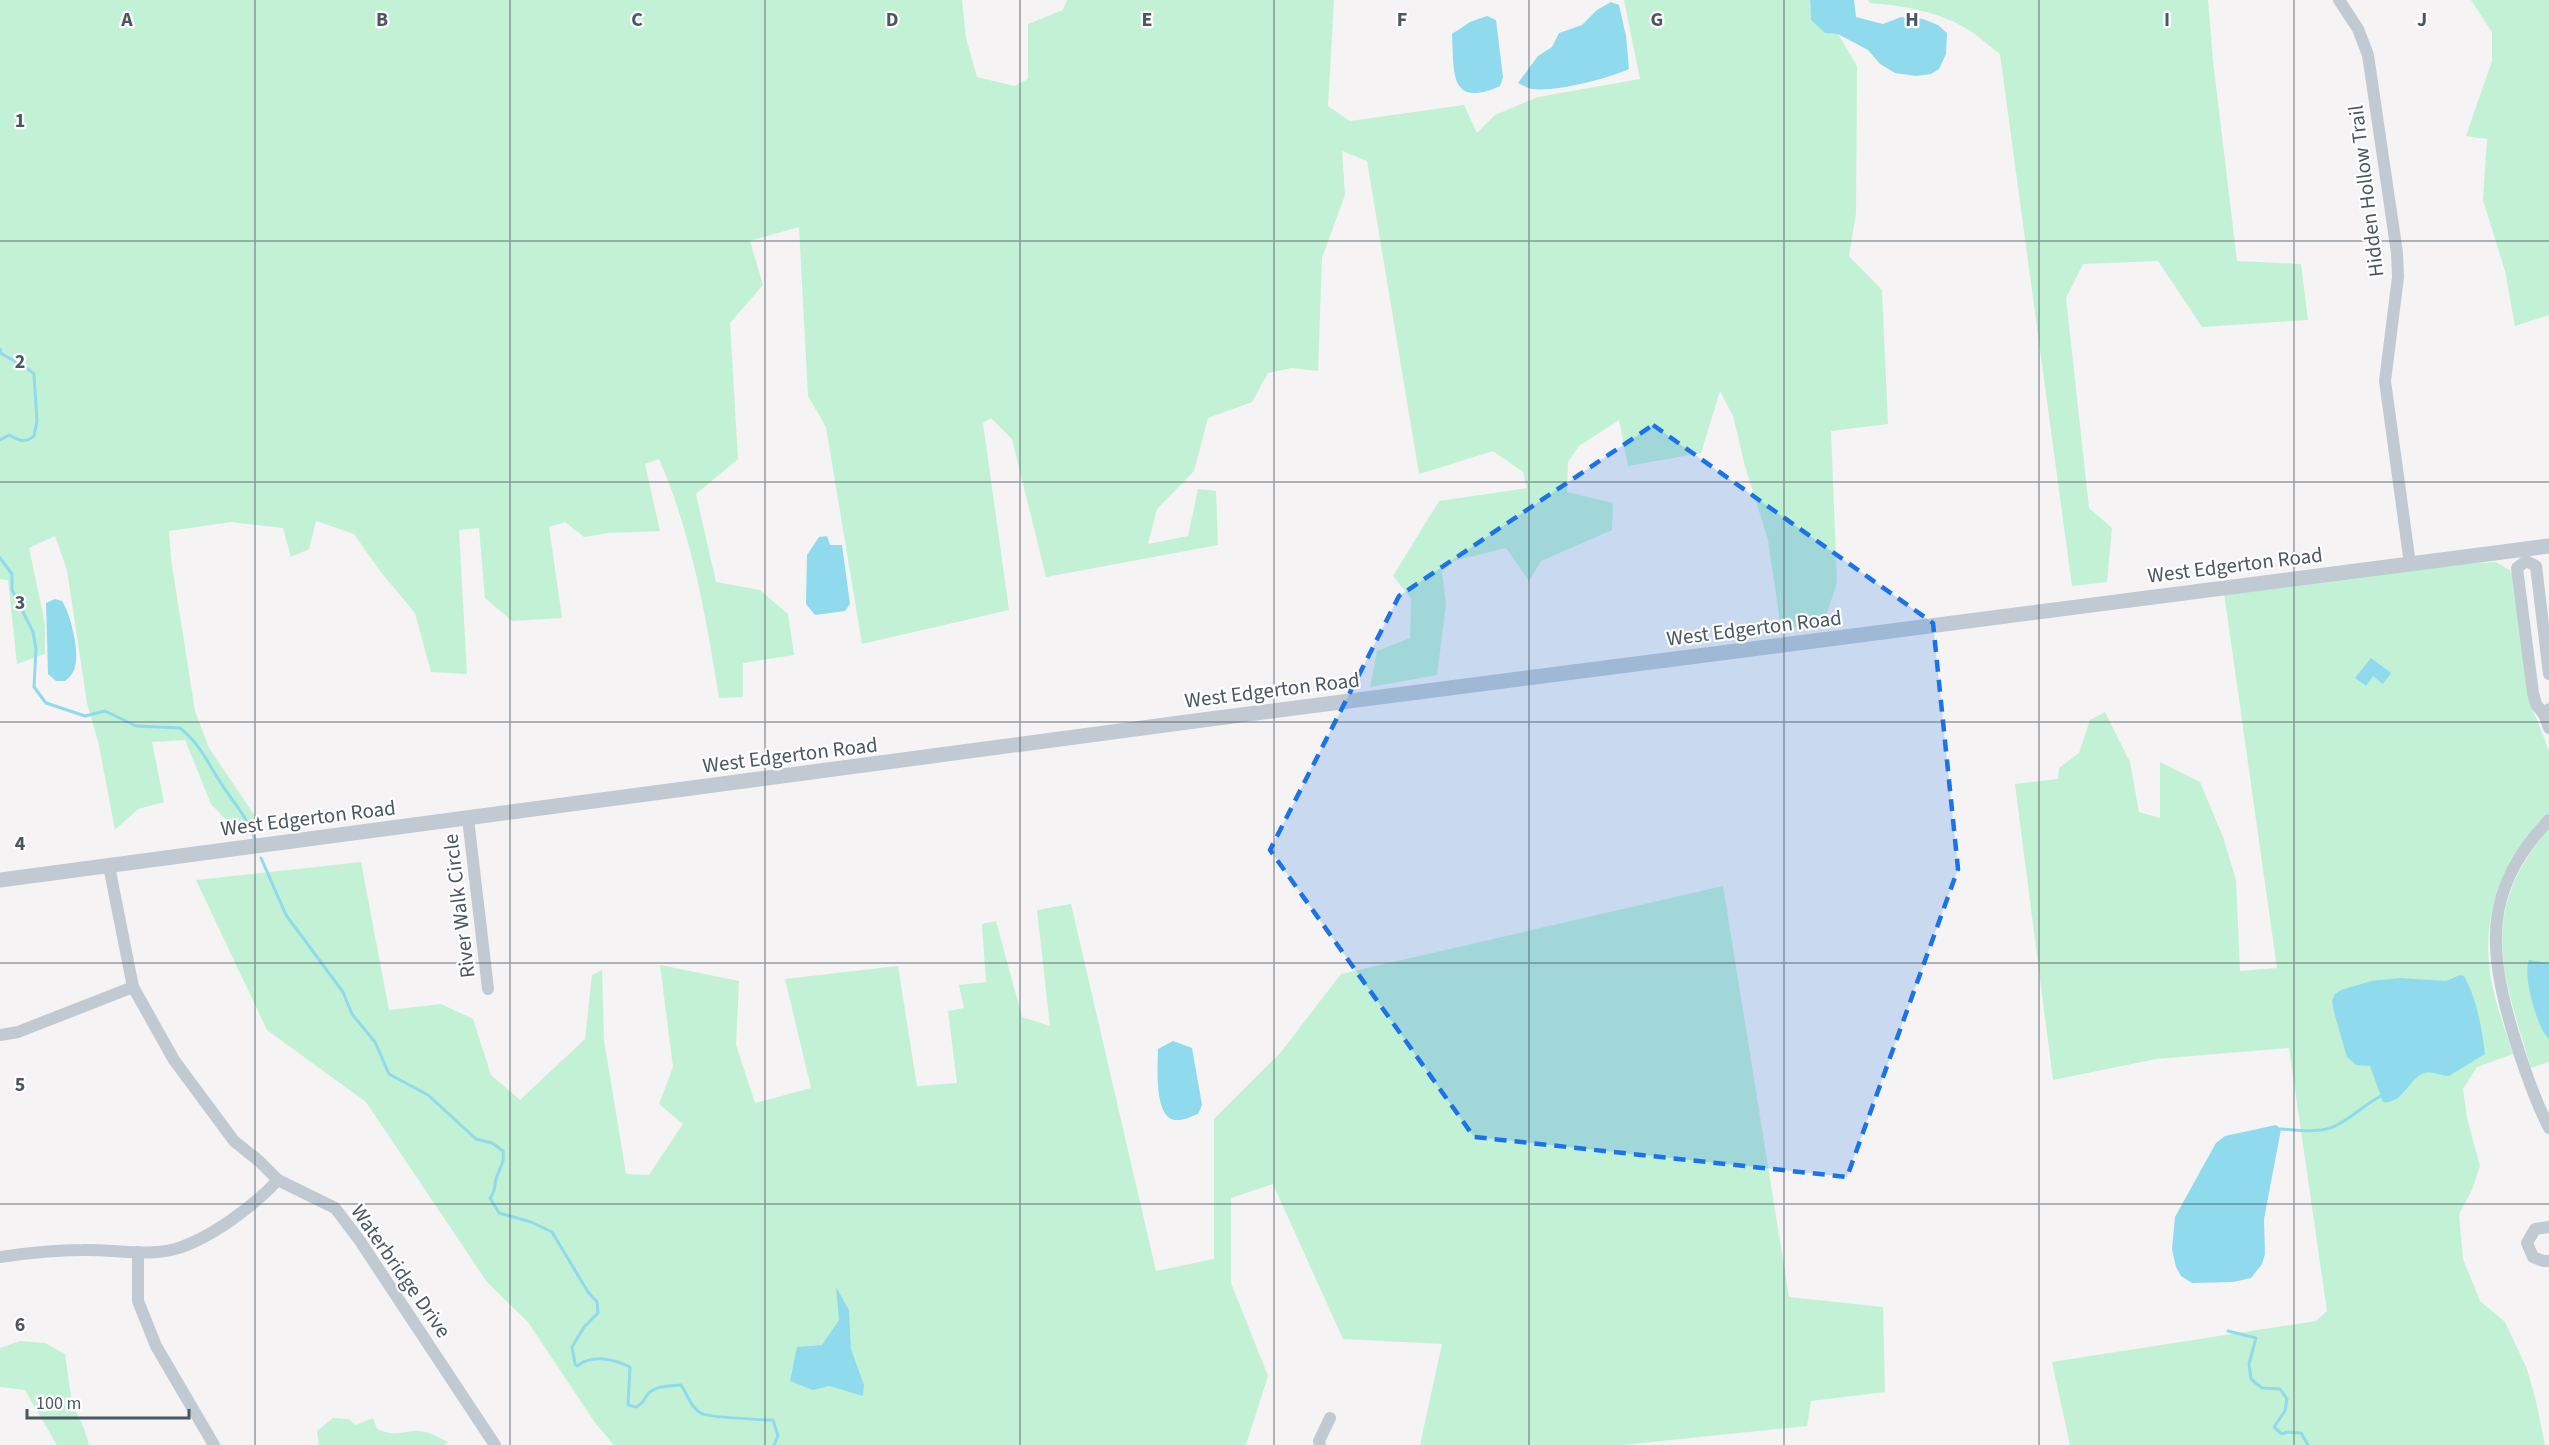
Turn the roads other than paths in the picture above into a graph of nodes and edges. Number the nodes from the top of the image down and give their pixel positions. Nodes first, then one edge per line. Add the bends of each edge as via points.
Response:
1 (2339, 0) edge
2 (2549, 546) edge
3 (2525, 555) junction
4 (2410, 564) junction
5 (2549, 674) edge
6 (2547, 712) edge
7 (2549, 728) edge
8 (468, 819) junction
9 (2549, 820) edge
10 (109, 866) junction
11 (0, 880) edge
12 (133, 987) junction
13 (488, 989) dead end
14 (0, 1035) edge
15 (2549, 1128) edge
16 (278, 1180) junction
17 (2549, 1227) edge
18 (138, 1252) junction
19 (0, 1257) edge
20 (2549, 1261) edge
21 (1330, 1418) dead end
22 (214, 1445) edge
23 (495, 1445) edge
24 (1320, 1445) edge

1 - 4 street, Hidden Hollow Trail via 2358,29 2368,56 2397,253 2398,277 2385,381
2 - 3 street, West Edgerton Road
3 - 4 street, West Edgerton Road
3 - 5 street via 2536,566
3 - 6 street via 2517,568 2533,693 2536,704
4 - 8 street, West Edgerton Road
6 - 7 street
8 - 10 street, West Edgerton Road
8 - 13 street, River Walk Circle
9 - 15 street via 2518,858 2507,881 2495,942 2504,1003 2530,1086
10 - 11 street, West Edgerton Road
10 - 12 street, Waterbridge Drive
12 - 14 street via 18,1032
12 - 16 street, Waterbridge Drive via 174,1060 234,1141
16 - 18 street via 261,1198 205,1237 174,1249
16 - 23 street, Waterbridge Drive via 334,1209 360,1241
17 - 20 street via 2535,1229 2527,1243 2533,1257
18 - 19 street via 84,1250
18 - 22 street via 138,1301 156,1346
21 - 24 street

